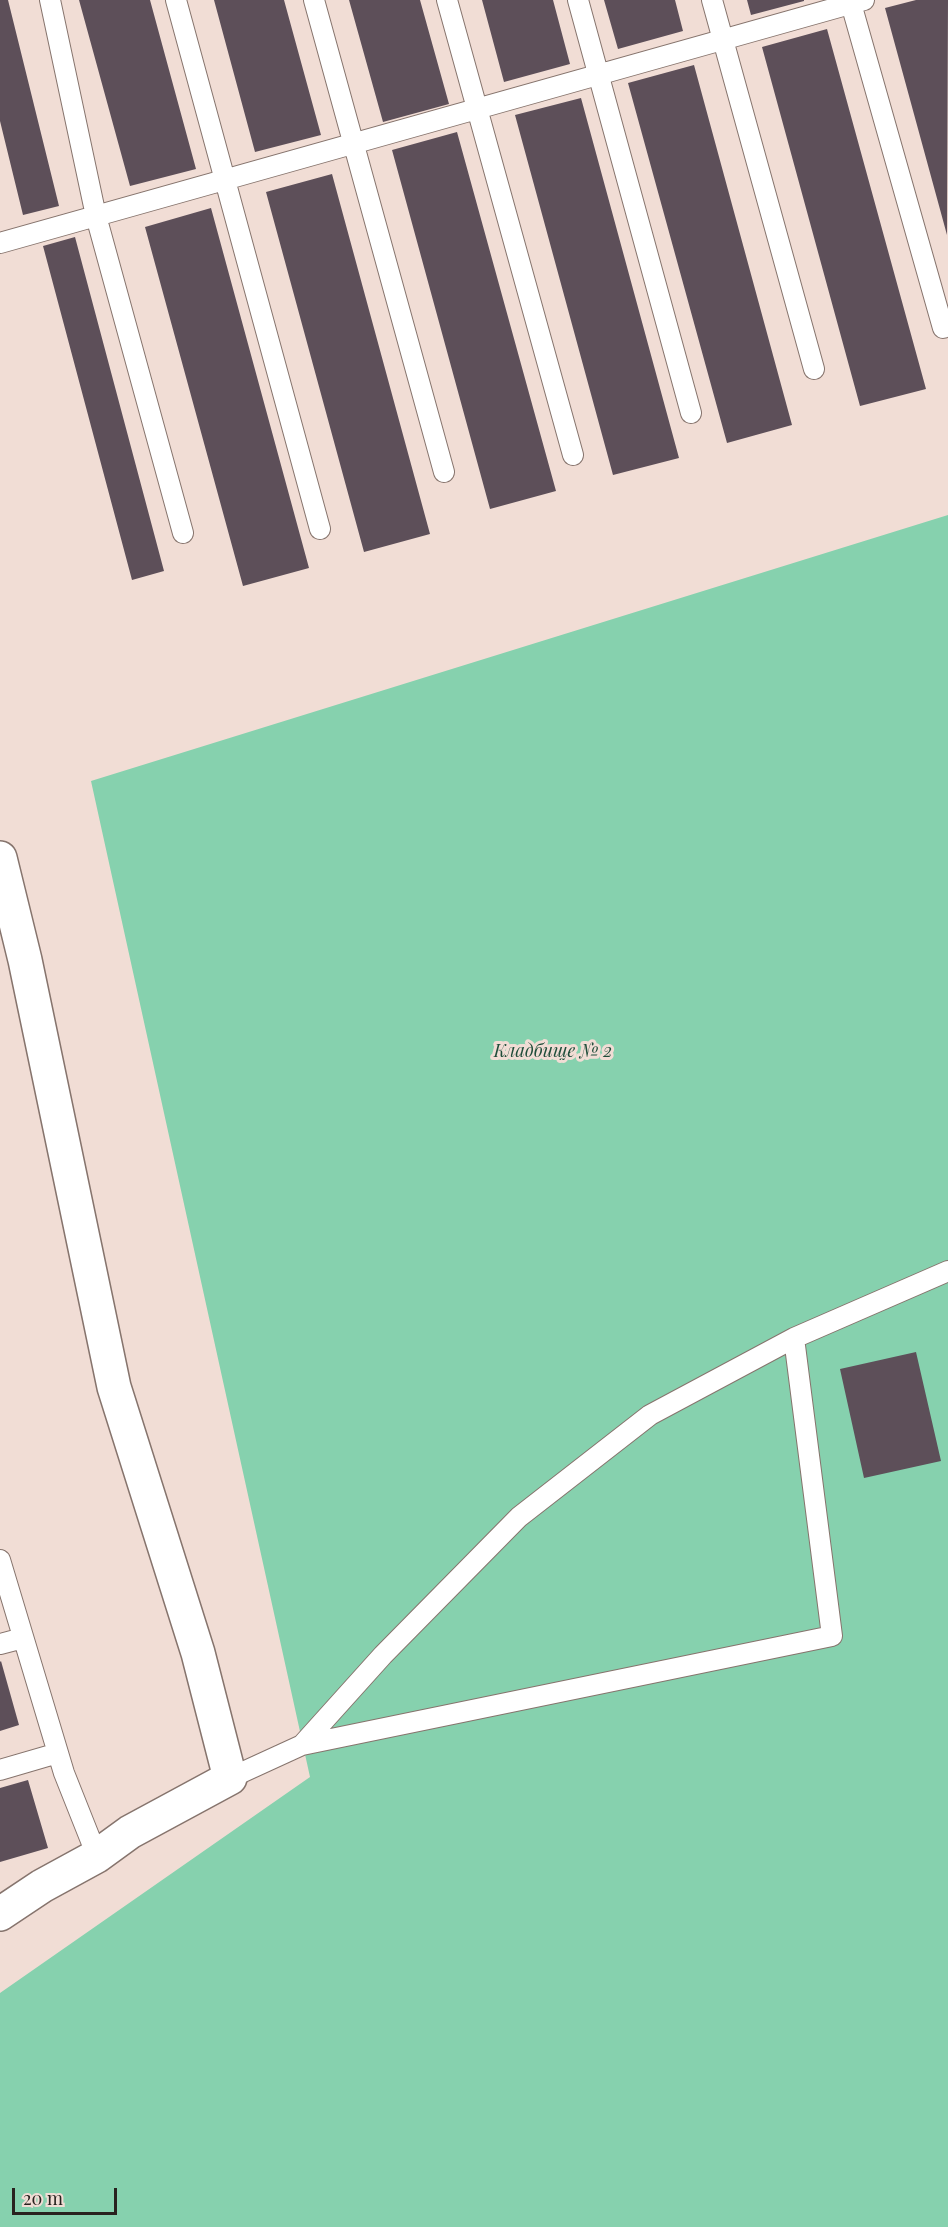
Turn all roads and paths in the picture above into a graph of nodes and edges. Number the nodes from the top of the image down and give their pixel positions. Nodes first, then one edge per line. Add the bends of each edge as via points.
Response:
1 (50, 0) edge
2 (176, 0) edge
3 (314, 0) edge
4 (447, 0) edge
5 (578, 0) edge
6 (712, 0) edge
7 (855, 1) edge
8 (723, 40) junction
9 (598, 75) junction
10 (477, 109) junction
11 (351, 144) junction
12 (226, 180) junction
13 (96, 216) junction
14 (0, 243) edge
15 (943, 328) dead end
16 (814, 369) dead end
17 (691, 413) dead end
18 (573, 455) dead end
19 (444, 472) dead end
20 (320, 529) dead end
21 (183, 533) dead end
22 (0, 858) edge
23 (948, 1271) edge
24 (794, 1338) junction
25 (0, 1560) edge
26 (23, 1638) junction
27 (0, 1644) edge
28 (302, 1745) junction
29 (58, 1753) junction
30 (0, 1770) edge
31 (230, 1779) junction
32 (97, 1856) junction
33 (0, 1914) edge

1 - 13 lane
2 - 12 lane
3 - 11 lane
4 - 10 lane
5 - 9 lane
6 - 8 lane
7 - 8 lane
7 - 15 lane
8 - 9 lane
8 - 16 lane
9 - 10 lane
9 - 17 lane
10 - 11 lane
10 - 18 lane
11 - 12 lane
11 - 19 lane
12 - 13 lane
12 - 20 lane
13 - 14 lane
13 - 21 lane
22 - 31 street via 114,1387 198,1653
23 - 24 lane
24 - 28 lane via 650,1415 519,1516 383,1654
24 - 28 lane via 832,1636
25 - 26 lane
26 - 27 lane
26 - 29 lane
28 - 31 lane
29 - 30 lane
29 - 32 lane
31 - 32 street via 130,1832
32 - 33 street

